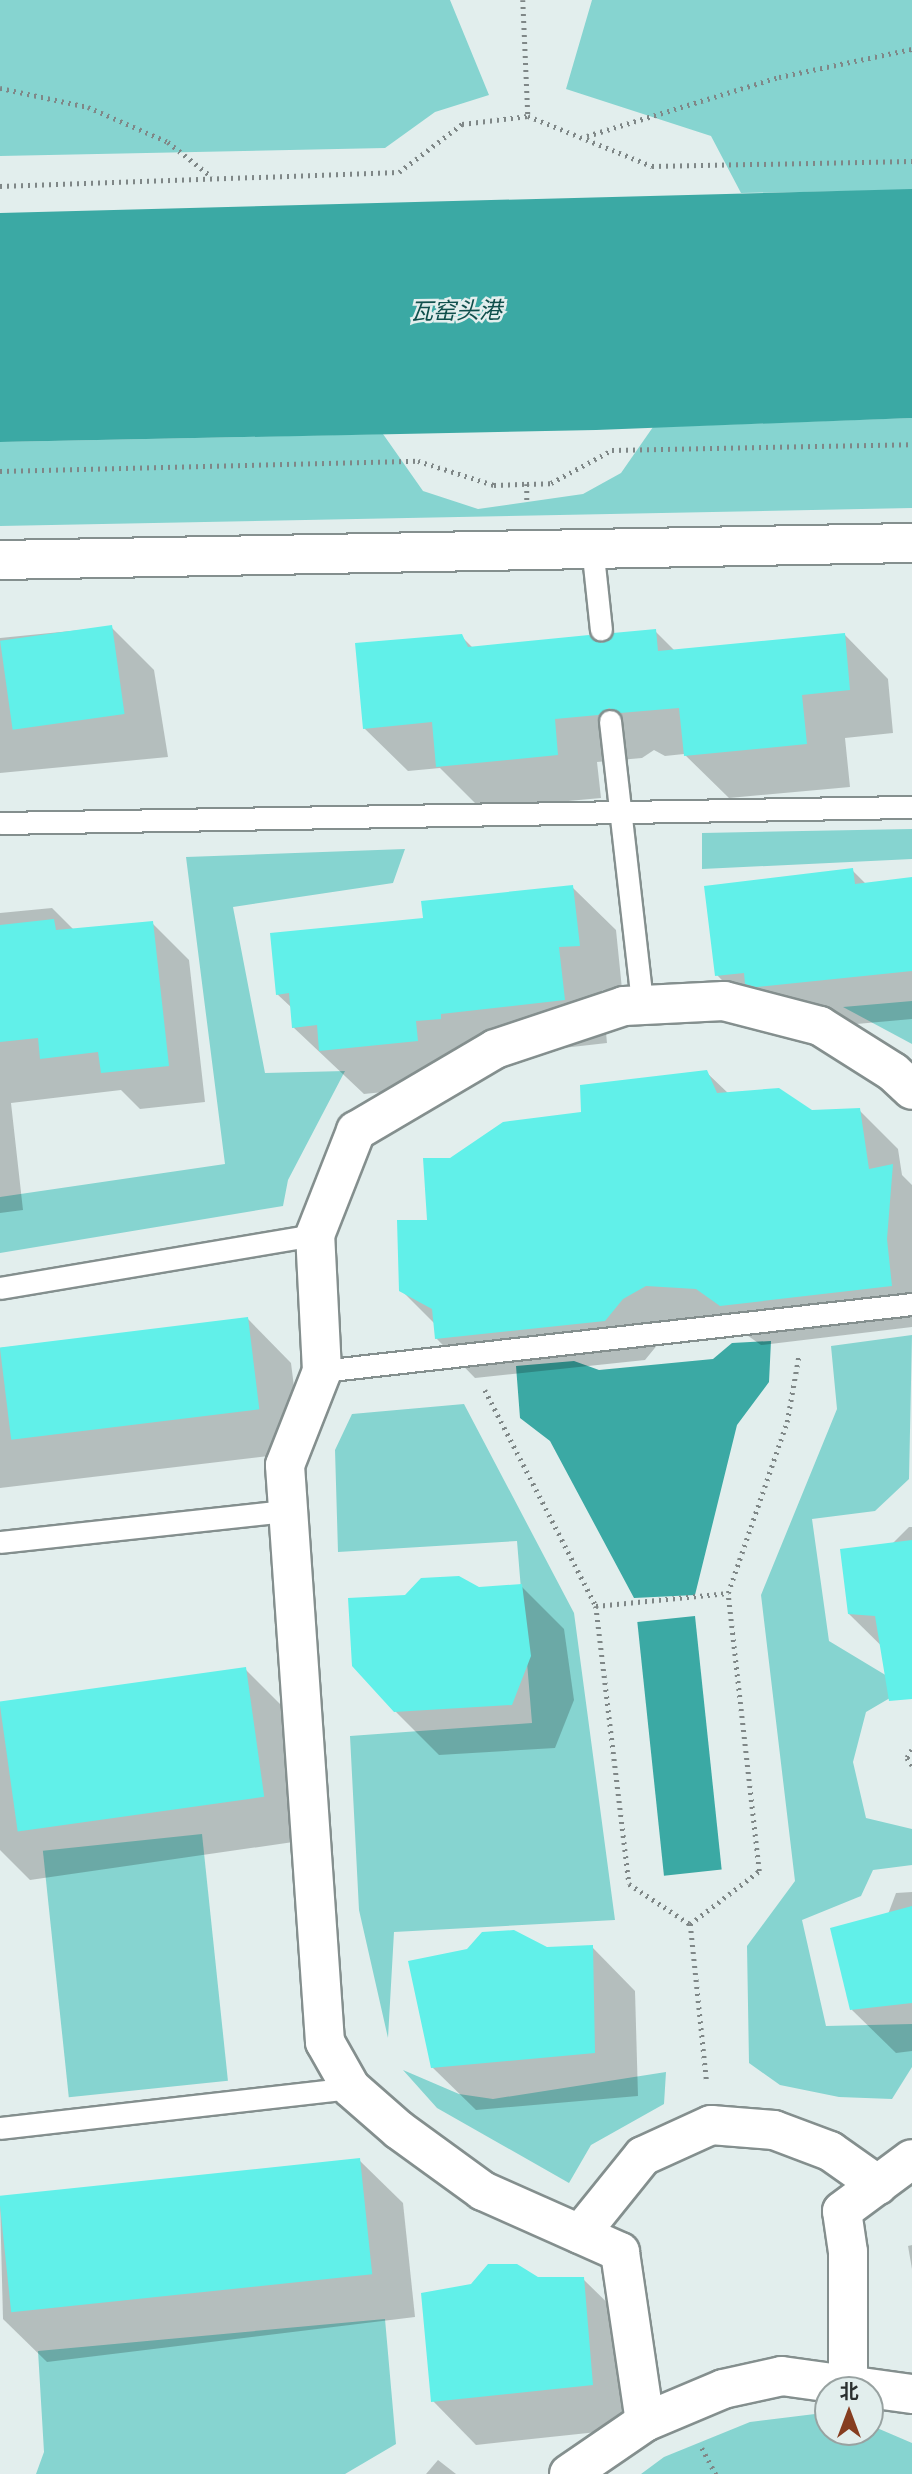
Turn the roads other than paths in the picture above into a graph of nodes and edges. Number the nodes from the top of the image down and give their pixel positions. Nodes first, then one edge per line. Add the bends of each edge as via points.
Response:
1 (912, 543) edge
2 (592, 545) junction
3 (0, 560) edge
4 (601, 630) dead end
5 (610, 721) dead end
6 (912, 807) edge
7 (619, 812) junction
8 (0, 824) edge
9 (642, 1004) junction
10 (912, 1090) edge
11 (315, 1235) junction
12 (0, 1288) edge
13 (912, 1304) edge
14 (323, 1371) junction
15 (286, 1511) junction
16 (0, 1542) edge
17 (351, 2088) junction
18 (0, 2128) edge
19 (912, 2159) edge
20 (878, 2185) junction
21 (580, 2234) junction
22 (848, 2376) edge
23 (814, 2379) edge
24 (884, 2389) edge
25 (912, 2394) edge
26 (645, 2422) junction
27 (569, 2474) edge

1 - 2 street
2 - 3 street
2 - 4 lane
5 - 7 lane
6 - 7 lane
7 - 8 lane
7 - 9 lane
9 - 10 street via 724,1001 820,1026 893,1072
9 - 11 street via 495,1049 356,1132
11 - 12 lane
11 - 14 street
13 - 14 lane
14 - 15 street via 285,1465
15 - 16 lane
15 - 17 street via 325,2042
17 - 18 lane
17 - 21 street via 399,2130 483,2191
19 - 20 street
20 - 21 street via 830,2151 774,2130 711,2125 642,2156
20 - 22 street via 842,2211 848,2252
21 - 26 street via 620,2252
23 - 26 street via 782,2376 723,2389
24 - 25 street
26 - 27 street

